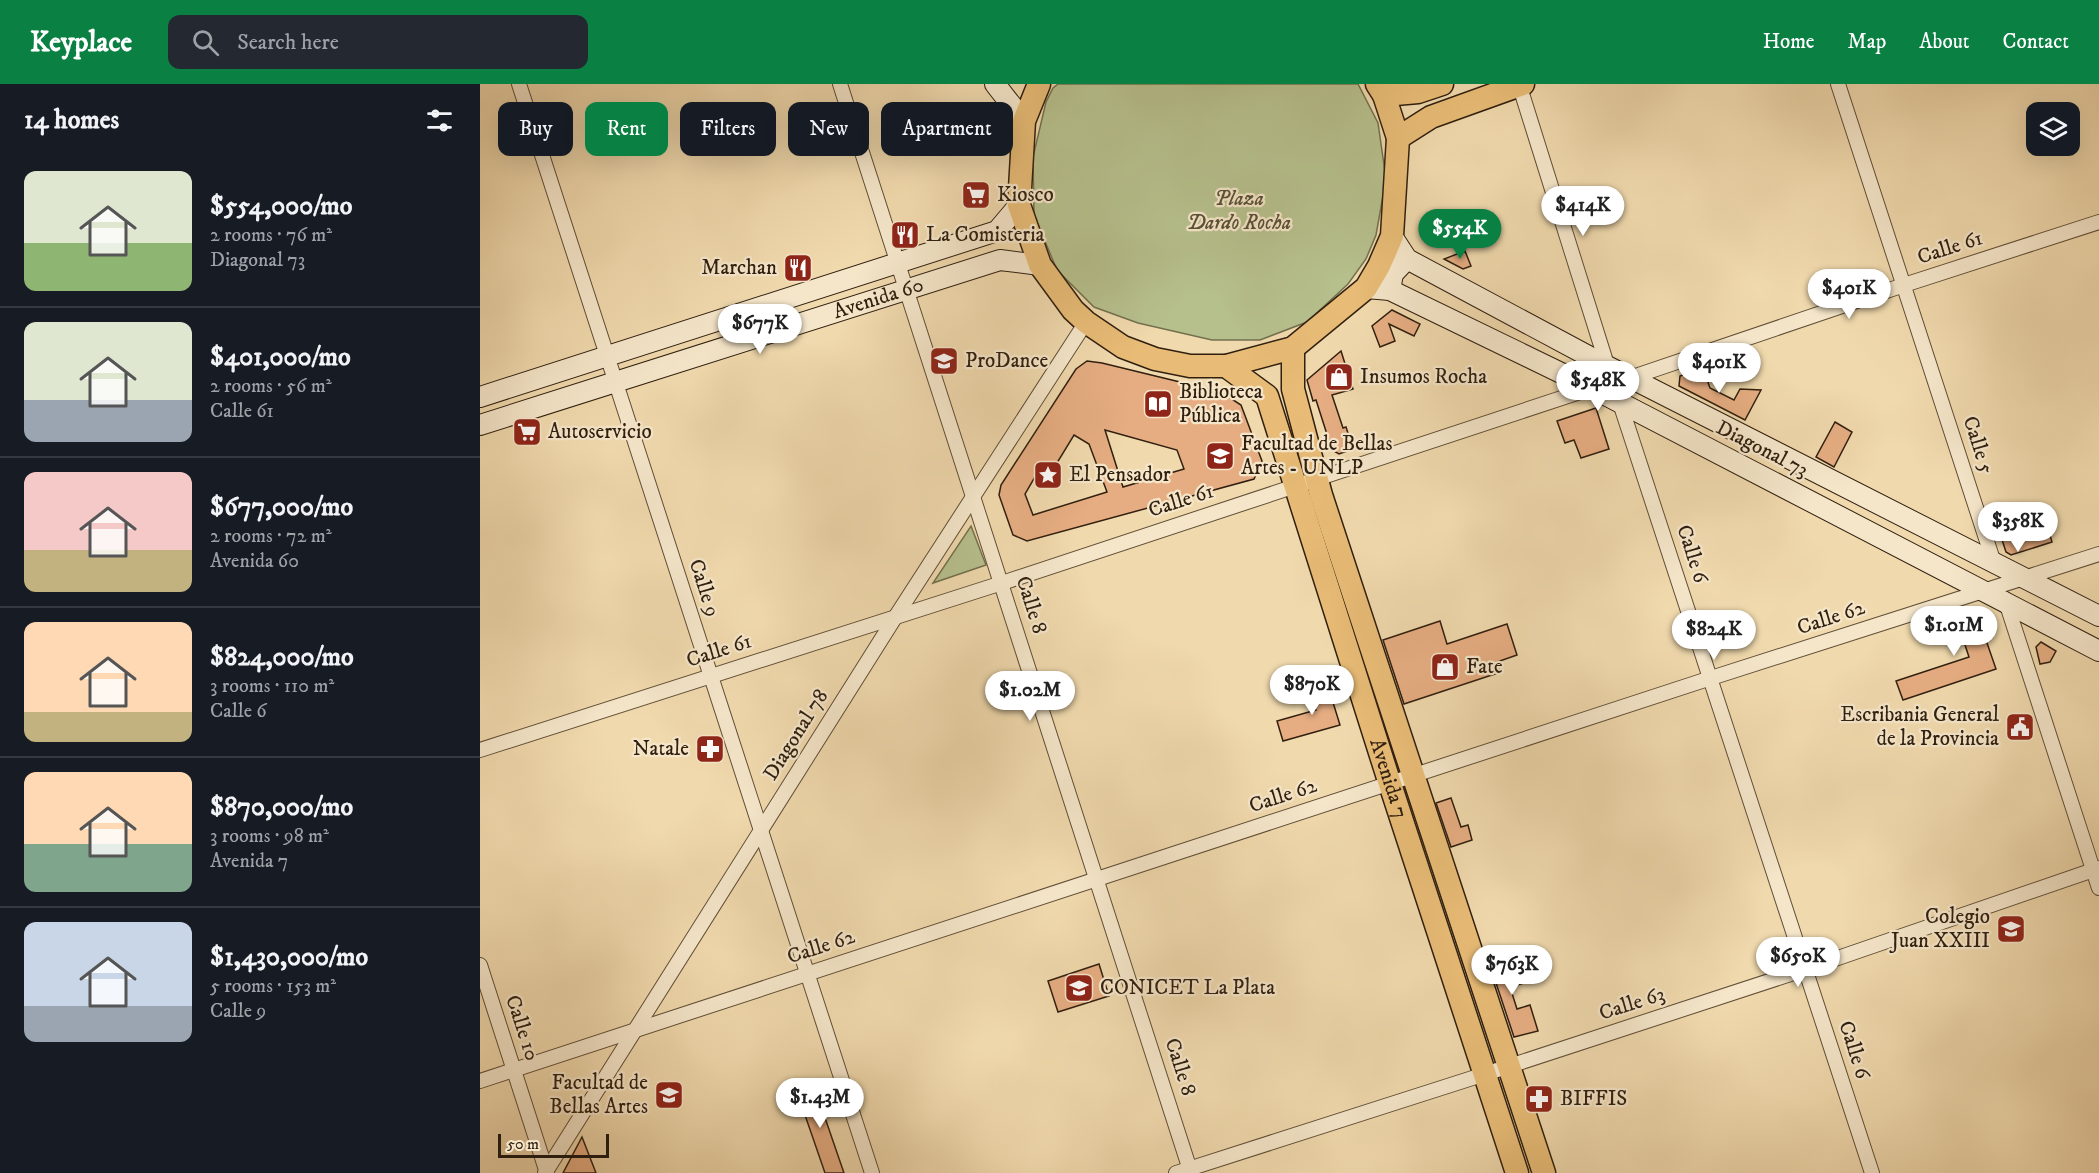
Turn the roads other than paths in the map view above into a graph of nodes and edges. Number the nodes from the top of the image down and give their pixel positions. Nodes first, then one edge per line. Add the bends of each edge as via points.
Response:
1 (519, 84) edge
2 (840, 84) edge
3 (995, 84) edge
4 (1040, 84) edge
5 (1442, 84) edge
6 (1520, 84) edge
7 (1839, 84) edge
8 (1380, 89) edge
9 (1418, 92) junction
10 (1431, 117) junction
11 (1024, 122) junction
12 (1398, 138) junction
13 (1019, 205) junction
14 (2099, 222) edge
15 (1392, 236) junction
16 (1407, 259) junction
17 (898, 262) junction
18 (1040, 265) junction
19 (1904, 285) junction
20 (1366, 288) junction
21 (906, 289) junction
22 (1390, 290) junction
23 (1086, 322) junction
24 (1293, 348) junction
25 (607, 356) junction
26 (1226, 366) junction
27 (1616, 376) junction
28 (616, 382) junction
29 (1592, 388) junction
30 (480, 397) edge
31 (1620, 402) junction
32 (480, 426) edge
33 (1306, 481) junction
34 (973, 496) junction
35 (2099, 554) edge
36 (1993, 562) junction
37 (2025, 578) junction
38 (1002, 583) junction
39 (1997, 593) junction
40 (896, 616) junction
41 (2099, 616) edge
42 (2099, 651) edge
43 (711, 675) junction
44 (1711, 678) junction
45 (480, 750) edge
46 (1414, 776) junction
47 (1390, 784) junction
48 (761, 830) junction
49 (2096, 869) edge
50 (1098, 878) junction
51 (2099, 888) edge
52 (480, 965) edge
53 (1806, 969) junction
54 (807, 974) junction
55 (634, 1031) junction
56 (1509, 1066) junction
57 (514, 1070) junction
58 (1485, 1074) junction
59 (480, 1081) edge
60 (1191, 1171) edge
61 (546, 1172) edge
62 (872, 1173) edge
63 (1176, 1173) edge
64 (1518, 1173) edge
65 (1544, 1173) edge
66 (1872, 1173) edge

1 - 25 street, Calle 9
2 - 17 street, Calle 8
3 - 11 main road
4 - 11 main road
5 - 9 main road
6 - 10 main road
6 - 27 street, Calle 6
7 - 19 street, Calle 5
8 - 9 main road
8 - 12 main road
9 - 10 main road via 1419,105
10 - 12 main road
11 - 13 main road
12 - 15 main road
13 - 17 main road, Avenida 60 via 997,231
13 - 18 main road
14 - 19 street, Calle 61
15 - 16 main road, Diagonal 73
15 - 20 main road
16 - 22 main road via 1393,274
16 - 27 main road, Diagonal 73
17 - 21 street, Calle 8
17 - 25 main road, Avenida 60
18 - 21 main road, Avenida 60 via 1000,260
18 - 23 main road
19 - 27 street, Calle 61
19 - 36 street, Calle 5
20 - 22 main road, Diagonal 73
20 - 24 main road
21 - 28 main road, Avenida 60
21 - 34 street, Calle 8
22 - 29 main road, Diagonal 73
23 - 26 main road via 1123,346 1155,359 1190,366
23 - 34 street, Diagonal 78
24 - 26 main road
24 - 33 main road, Avenida 7 via 1293,389
25 - 28 street, Calle 9
25 - 30 main road, Avenida 60
26 - 33 main road, Avenida 7 via 1267,396
27 - 29 street, Calle 61
27 - 31 street, Calle 6
27 - 36 main road, Diagonal 73
28 - 32 main road, Avenida 60
28 - 43 street, Calle 9
29 - 31 main road, Diagonal 73
29 - 33 street, Calle 61
31 - 39 main road, Diagonal 73
31 - 44 street, Calle 6
33 - 38 street, Calle 61
33 - 46 main road, Avenida 7
33 - 47 main road, Avenida 7
34 - 38 street, Calle 8
34 - 40 street, Diagonal 78
35 - 37 street, Calle 62
36 - 37 main road, Diagonal 73
36 - 39 street, Calle 5
37 - 39 street, Calle 62
37 - 41 main road, Diagonal 73
38 - 40 street, Calle 61
38 - 50 street, Calle 8
39 - 42 main road, Diagonal 73
39 - 44 street, Calle 62
39 - 49 street, Calle 5
40 - 43 street, Calle 61
40 - 48 street, Diagonal 78
43 - 45 street, Calle 61
43 - 48 street, Calle 9
44 - 46 street, Calle 62
44 - 53 street, Calle 6
46 - 47 street, Calle 62
46 - 56 main road, Avenida 7
47 - 50 street, Calle 62
47 - 58 main road, Avenida 7
48 - 54 street, Calle 9
48 - 55 street, Diagonal 78
49 - 51 street, Calle 5
49 - 53 street, Calle 63
50 - 54 street, Calle 62
50 - 60 street, Calle 8
52 - 57 street, Calle 10
53 - 56 street, Calle 63
53 - 66 street, Calle 6
54 - 55 street, Calle 62
54 - 62 street, Calle 9
55 - 57 street, Calle 62
55 - 61 street, Diagonal 78
56 - 58 street, Calle 63
56 - 65 main road, Avenida 7
57 - 59 street, Calle 62
57 - 61 street, Calle 10
58 - 60 street, Calle 63
58 - 64 main road, Avenida 7
60 - 63 street, Calle 63

